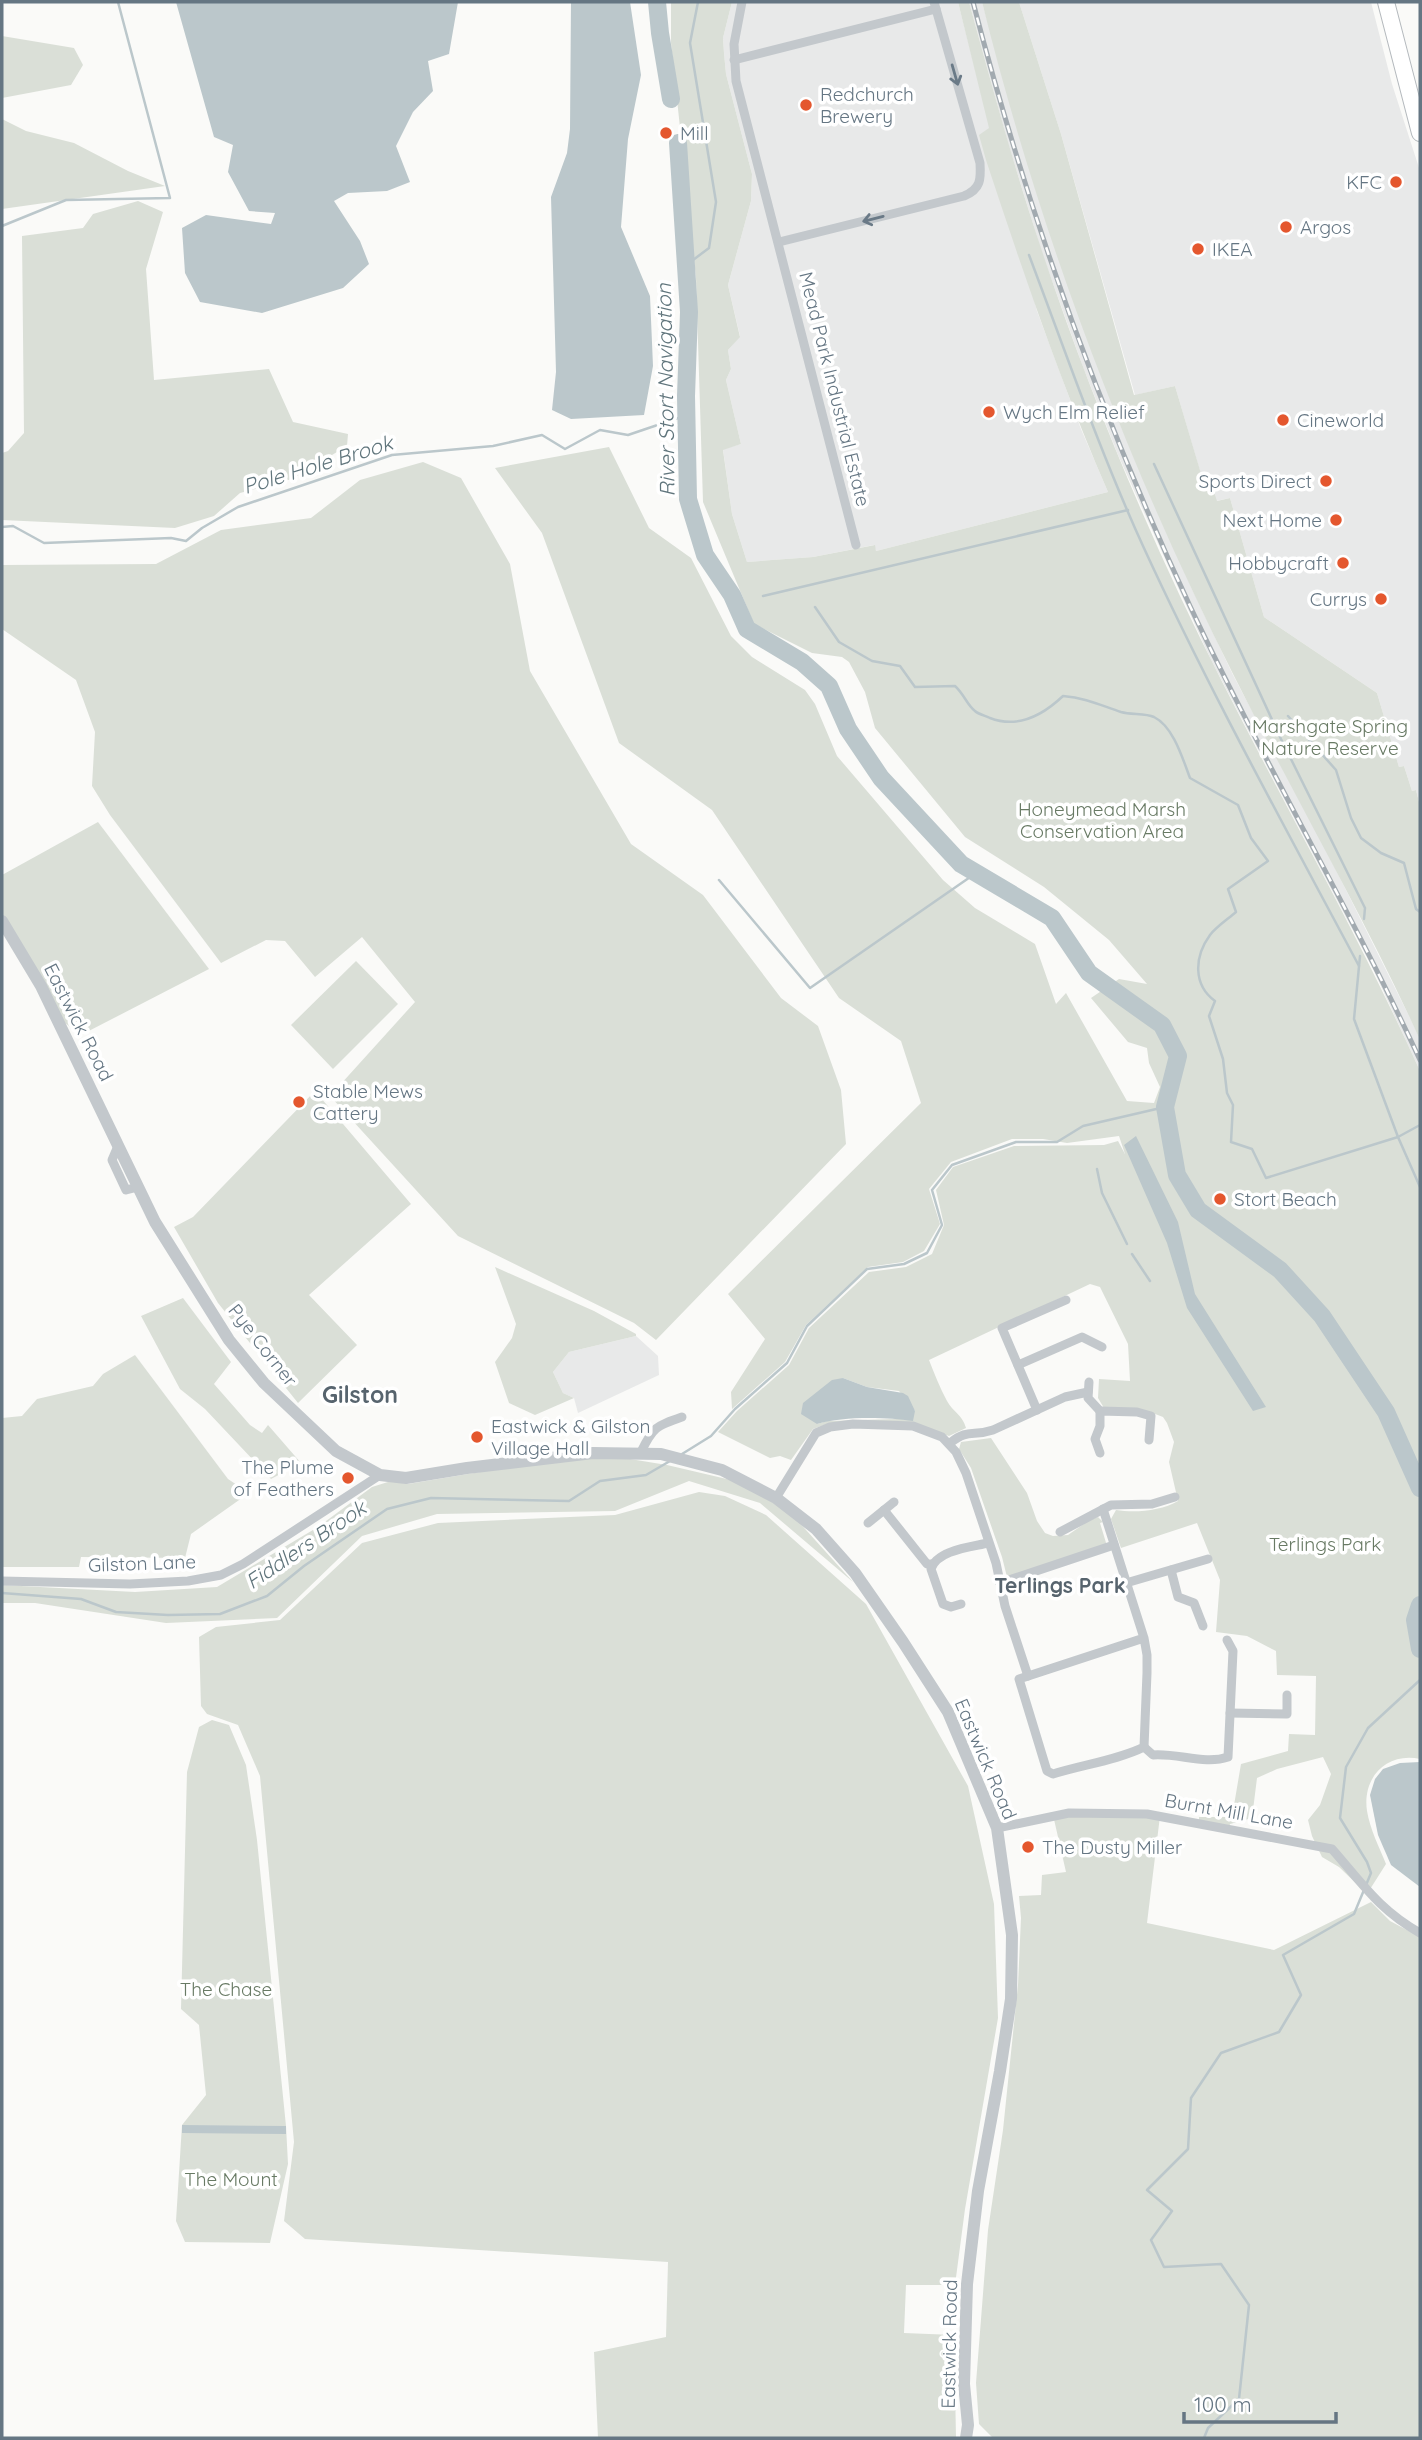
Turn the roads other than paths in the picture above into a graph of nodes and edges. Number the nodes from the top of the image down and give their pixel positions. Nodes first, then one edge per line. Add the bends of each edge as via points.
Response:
1 (742, 2) edge
2 (1386, 2) edge
3 (935, 5) edge
4 (734, 60) junction
5 (1420, 133) edge
6 (779, 242) junction
7 (856, 545) dead end
8 (2, 921) edge
9 (117, 1145) joint
10 (1066, 1300) dead end
11 (1102, 1347) dead end
12 (1018, 1365) junction
13 (1037, 1410) junction
14 (1100, 1411) junction
15 (682, 1417) dead end
16 (1149, 1440) dead end
17 (950, 1443) junction
18 (641, 1452) junction
19 (1100, 1453) dead end
20 (661, 1454) joint
21 (380, 1475) junction
22 (1175, 1497) dead end
23 (776, 1498) junction
24 (894, 1502) dead end
25 (1103, 1509) junction
26 (884, 1510) junction
27 (868, 1523) dead end
28 (1060, 1532) dead end
29 (988, 1543) junction
30 (1114, 1545) junction
31 (1208, 1559) dead end
32 (932, 1564) junction
33 (1171, 1570) junction
34 (2, 1581) edge
35 (1000, 1583) junction
36 (1126, 1583) junction
37 (961, 1604) dead end
38 (1203, 1626) dead end
39 (1144, 1638) junction
40 (1227, 1640) dead end
41 (1023, 1677) junction
42 (1287, 1695) dead end
43 (1230, 1713) junction
44 (1144, 1747) junction
45 (997, 1828) junction
46 (1420, 1933) edge
47 (967, 2432) edge
48 (976, 2438) edge

1 - 4 street, Mead Park Industrial Estate
2 - 5 highway
3 - 4 street
3 -> 6 street via 980,163 981,183 964,196
4 - 6 street, Mead Park Industrial Estate
6 - 7 street, Mead Park Industrial Estate
8 - 9 street, Eastwick Road via 41,986
9 - 21 street, Pye Corner via 155,1222 229,1339 264,1383 336,1451
10 - 12 street via 1002,1328
11 - 12 street via 1082,1337
12 - 13 street
13 - 14 street via 1089,1387 1088,1398
13 - 17 street via 983,1434 963,1433
14 - 16 street via 1151,1416
14 - 19 street via 1095,1439
15 - 18 street via 656,1426
17 - 23 street via 913,1426 830,1427 816,1433
17 - 29 street via 966,1473
18 - 20 street, Pye Corner
18 - 21 street, Pye Corner via 565,1456 407,1478
20 - 23 street, Eastwick Road via 722,1470
21 - 34 street, Gilston Lane via 221,1575 130,1584
22 - 25 street
23 - 45 street, Eastwick Road via 837,1550 904,1642 948,1712
24 - 26 street
25 - 28 street
25 - 30 street
26 - 27 street
26 - 32 street via 927,1564
29 - 32 street via 941,1556
29 - 35 street
30 - 35 street
30 - 36 street
31 - 33 street
32 - 37 street via 943,1604
33 - 36 street
33 - 38 street via 1178,1597 1195,1603
35 - 41 street
36 - 39 street
39 - 41 street
39 - 44 street
40 - 43 street via 1233,1651
41 - 44 street via 1047,1771 1052,1774
42 - 43 street via 1287,1714
43 - 44 street via 1228,1757 1215,1761 1153,1755
45 - 46 street, Burnt Mill Lane via 1069,1813 1147,1814 1332,1849 1372,1897
45 - 47 street, Eastwick Road via 1012,1935 1011,1999 972,2235 965,2316
47 - 48 street, Eastwick Road

